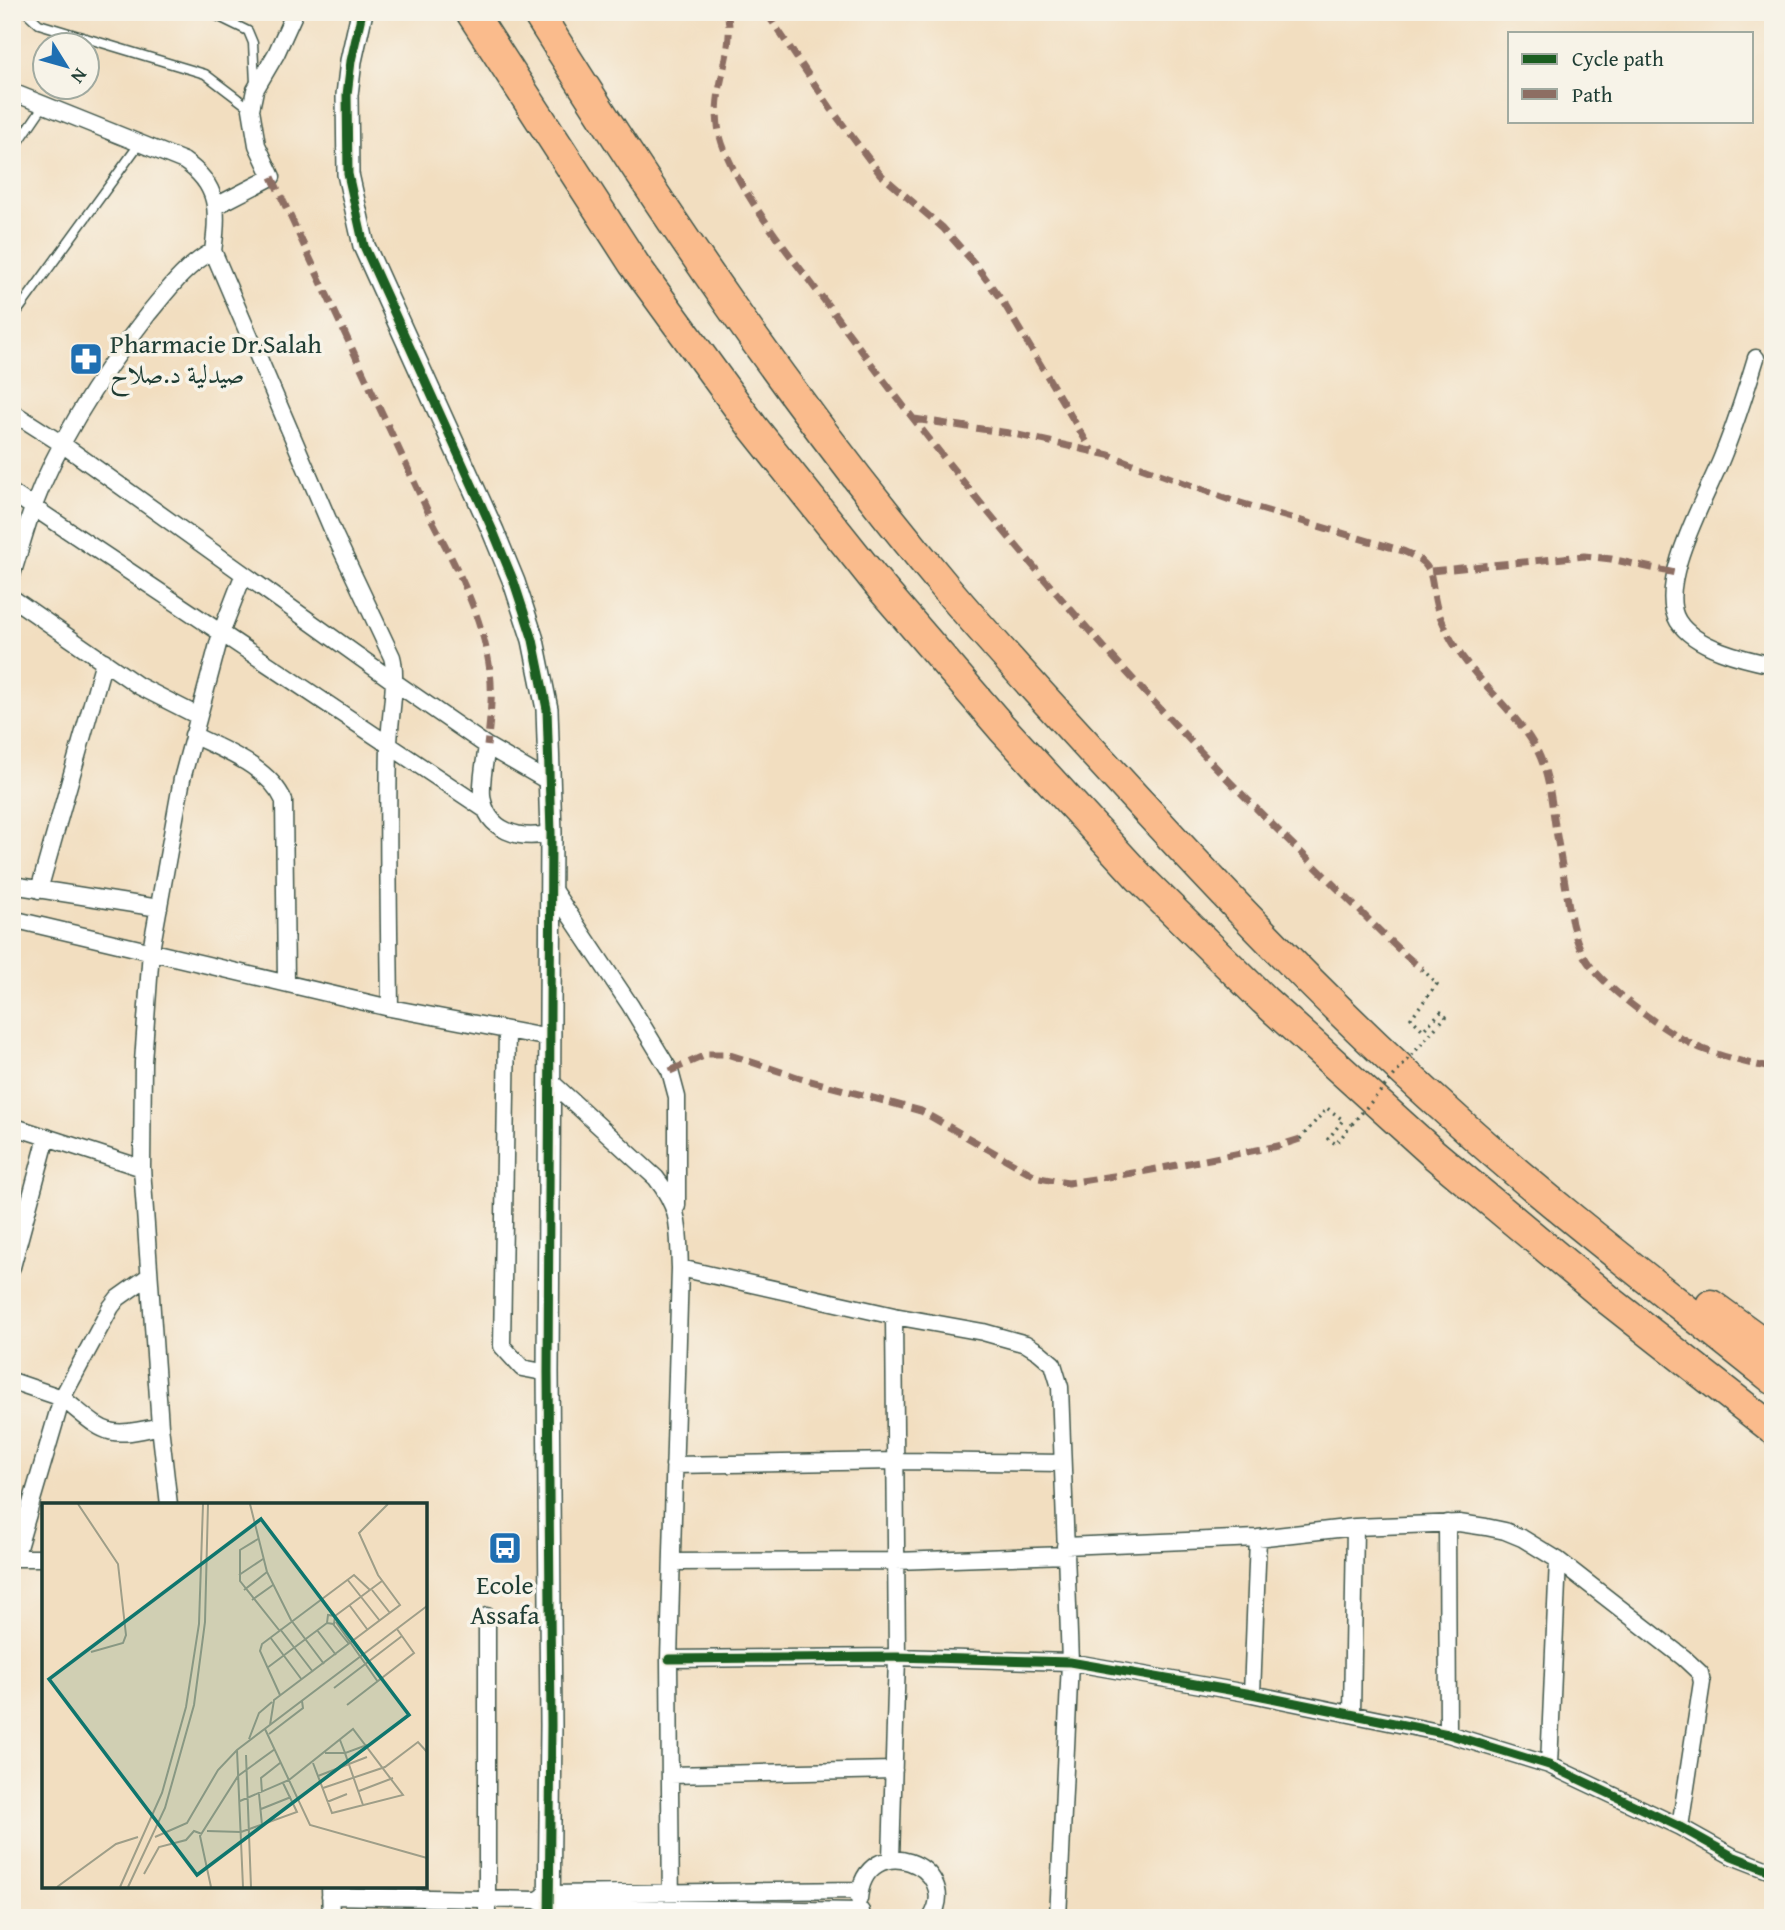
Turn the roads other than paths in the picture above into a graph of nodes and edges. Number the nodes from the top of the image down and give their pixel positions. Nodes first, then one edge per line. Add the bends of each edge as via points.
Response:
1 (26, 12) edge
2 (209, 12) edge
3 (295, 12) edge
4 (362, 12) edge
5 (471, 12) edge
6 (537, 12) edge
7 (255, 90) junction
8 (12, 92) edge
9 (44, 105) junction
10 (251, 109) junction
11 (141, 142) junction
12 (12, 152) edge
13 (216, 206) junction
14 (213, 251) junction
15 (12, 318) edge
16 (1756, 358) dead end
17 (12, 412) edge
18 (62, 444) junction
19 (12, 493) edge
20 (33, 508) junction
21 (12, 575) edge
22 (243, 576) junction
23 (12, 598) edge
24 (221, 633) junction
25 (104, 661) junction
26 (1773, 666) edge
27 (393, 681) junction
28 (198, 716) junction
29 (193, 735) junction
30 (389, 745) junction
31 (487, 746) junction
32 (551, 783) junction
33 (486, 810) junction
34 (551, 833) junction
35 (12, 885) edge
36 (551, 887) junction
37 (39, 890) junction
38 (159, 908) junction
39 (12, 919) edge
40 (151, 950) junction
41 (286, 983) junction
42 (390, 1008) junction
43 (507, 1030) junction
44 (550, 1038) junction
45 (550, 1081) junction
46 (12, 1126) edge
47 (47, 1137) junction
48 (142, 1168) junction
49 (677, 1212) junction
50 (12, 1267) edge
51 (680, 1268) junction
52 (1642, 1274) junction
53 (149, 1276) junction
54 (894, 1316) junction
55 (1773, 1350) edge
56 (548, 1373) junction
57 (1773, 1379) edge
58 (12, 1381) edge
59 (62, 1398) junction
60 (160, 1426) junction
61 (1773, 1429) edge
62 (896, 1461) junction
63 (1062, 1463) junction
64 (674, 1465) junction
65 (169, 1503) edge
66 (1447, 1523) junction
67 (1355, 1527) junction
68 (1258, 1538) junction
69 (1066, 1551) junction
70 (13, 1558) edge
71 (42, 1558) edge
72 (1558, 1560) junction
73 (897, 1561) junction
74 (672, 1562) junction
75 (487, 1616) dead end
76 (897, 1657) junction
77 (669, 1659) junction
78 (1070, 1662) junction
79 (1252, 1694) junction
80 (1352, 1714) junction
81 (1448, 1734) junction
82 (1549, 1765) junction
83 (894, 1770) junction
84 (670, 1775) junction
85 (1680, 1826) junction
86 (891, 1859) junction
87 (1773, 1872) edge
88 (860, 1889) junction
89 (330, 1891) edge
90 (671, 1891) junction
91 (487, 1899) junction
92 (546, 1904) edge
93 (671, 1913) edge
94 (863, 1915) edge
95 (331, 1918) edge
96 (487, 1918) edge
97 (931, 1918) edge
98 (1058, 1918) edge

1 - 10 lane via 39,24 205,74
2 - 7 lane via 247,31 253,43
3 - 7 street
4 - 32 street via 346,95 348,174 358,224 514,582 533,640 547,709
5 - 61 highway via 634,264 752,426 883,590 1038,768 1140,878 1264,1000 1435,1155
6 - 52 highway via 630,160 798,399 1021,675 1231,903 1353,1024 1449,1114
7 - 10 street
8 - 9 street
9 - 11 street
9 - 12 lane
10 - 13 street via 257,145 272,177
11 - 13 street via 200,172
11 - 15 lane
13 - 14 street
14 - 18 street via 180,275 142,322
14 - 27 street via 392,657
16 - 26 street via 1734,428 1688,535 1672,590 1676,619 1684,628 1722,651
17 - 18 street
18 - 20 street
18 - 22 street
19 - 20 street
20 - 21 street
20 - 24 street
22 - 24 street
22 - 27 street
23 - 25 street
24 - 28 street
24 - 30 street
25 - 28 street via 147,691
25 - 37 street
27 - 30 street
27 - 31 street
28 - 29 street
29 - 38 street
29 - 41 street via 265,776 278,787 284,801
30 - 33 street
30 - 42 street
31 - 32 street
31 - 33 street via 482,795
32 - 34 street
33 - 34 street via 507,832 523,836
34 - 36 street
35 - 37 street
36 - 44 street
36 - 49 street via 670,1071 677,1097
37 - 38 street
38 - 40 street
39 - 40 street
40 - 41 street
40 - 48 street
41 - 42 street
42 - 43 street
43 - 44 street
43 - 56 street via 502,1346 522,1368
44 - 45 street
45 - 49 street via 656,1178
45 - 56 street
46 - 47 street
47 - 48 street
47 - 50 street
48 - 53 street
49 - 51 street
51 - 54 street
51 - 64 street
52 - 55 highway via 1666,1277 1688,1287
52 - 57 highway
53 - 59 street via 111,1307
53 - 60 street
54 - 62 street
54 - 63 street via 983,1332 1040,1352 1053,1364 1060,1387
56 - 92 street via 551,1683
58 - 59 street
59 - 60 street via 107,1431 128,1434
59 - 70 street
60 - 65 street
62 - 63 street
62 - 64 street
62 - 73 street
63 - 69 street
64 - 74 street
66 - 67 street
66 - 72 street via 1505,1531
66 - 81 street
67 - 68 street
67 - 80 street
68 - 69 street
68 - 79 street
69 - 73 street
69 - 78 street
70 - 71 street
72 - 82 street
72 - 85 street via 1700,1673
73 - 74 street
73 - 76 street
74 - 77 street
75 - 91 street
76 - 77 street
76 - 78 street
76 - 83 street
77 - 84 street
78 - 79 street
78 - 98 street
79 - 80 street
80 - 81 street
81 - 82 street
82 - 85 street
83 - 84 street
83 - 86 street
84 - 90 street
85 - 87 street via 1732,1856
86 - 88 street via 874,1867
86 - 97 street via 918,1864 929,1873 937,1899
88 - 90 street
88 - 94 street
89 - 91 street
89 - 95 street
90 - 92 street
90 - 93 street
91 - 92 street
91 - 96 street
92 - 93 street
93 - 94 street

